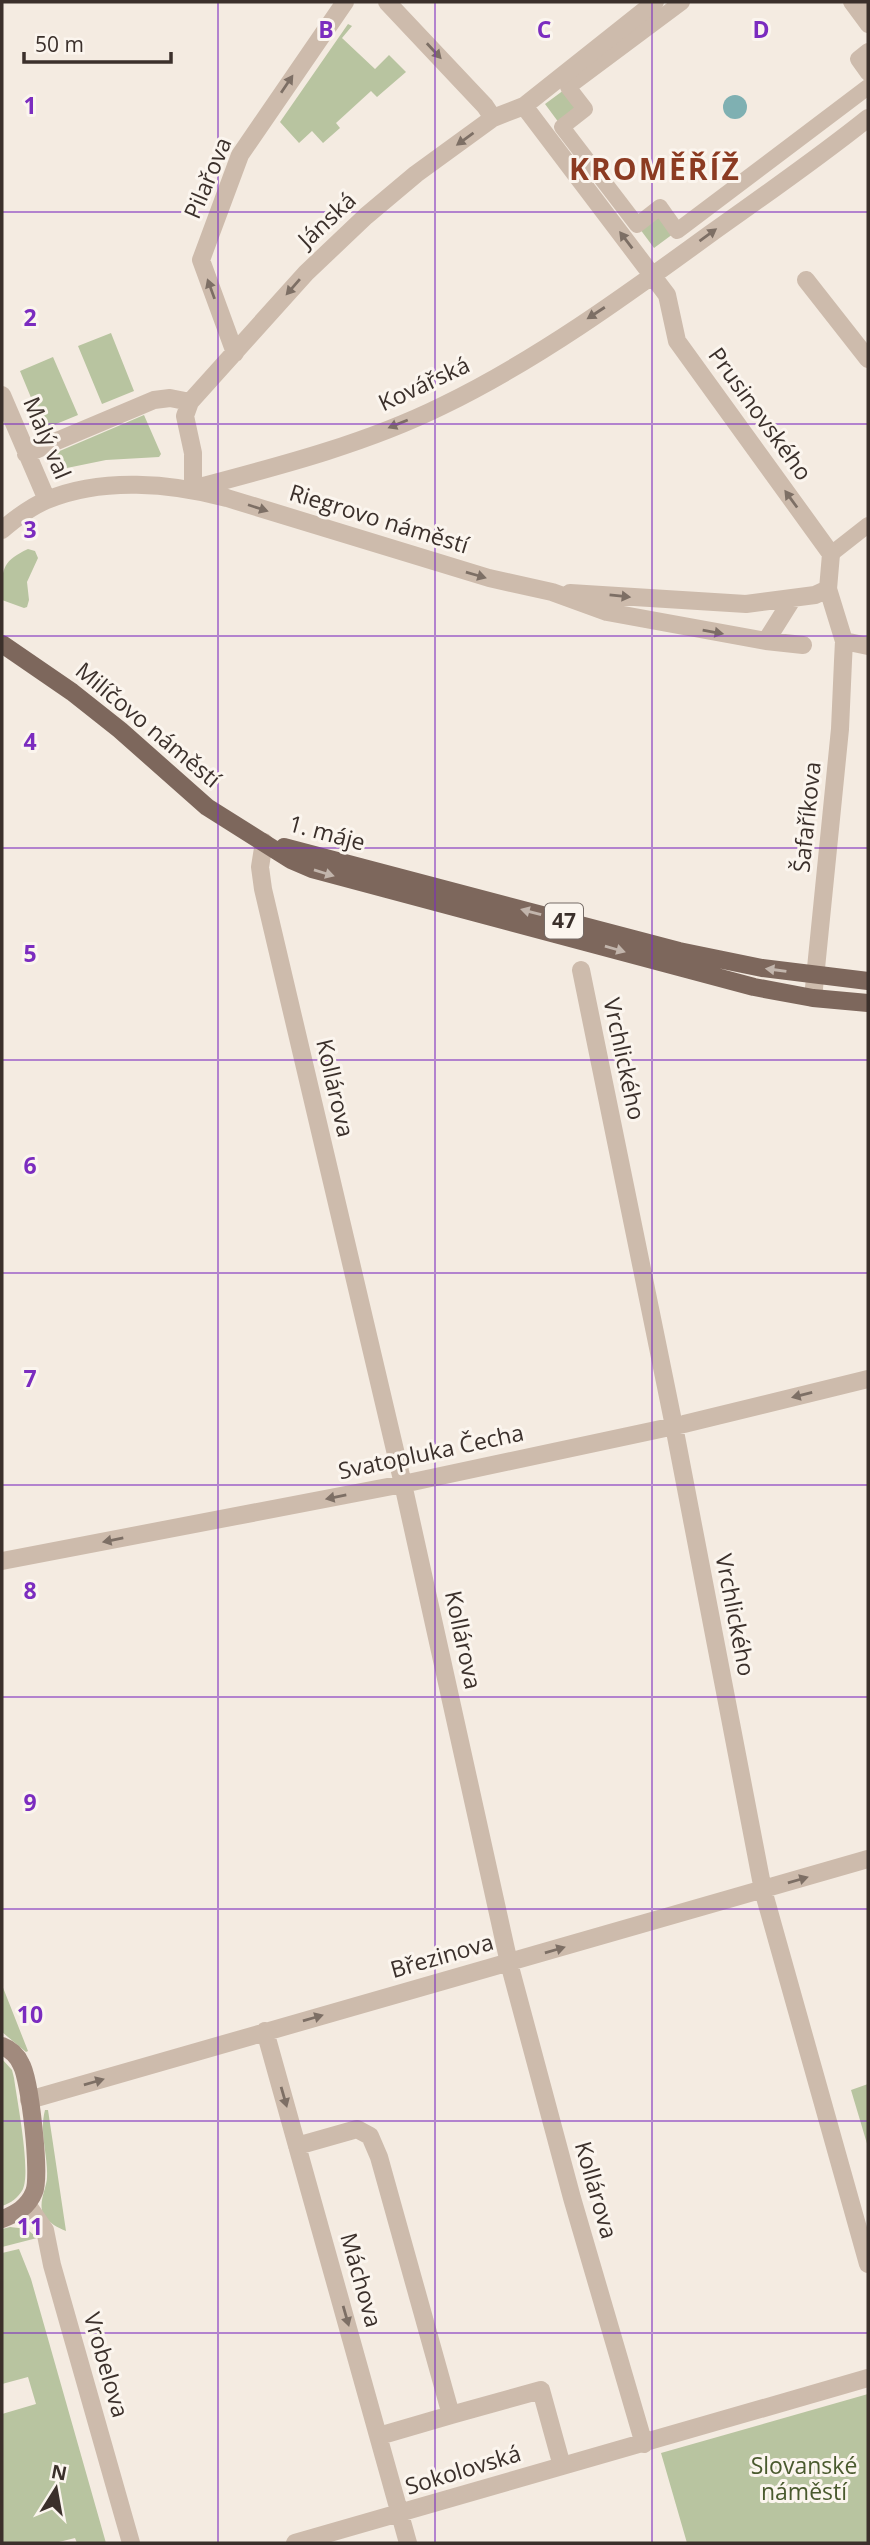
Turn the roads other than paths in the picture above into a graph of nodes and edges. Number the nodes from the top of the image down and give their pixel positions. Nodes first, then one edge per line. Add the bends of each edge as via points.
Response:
1 (345, 2) edge
2 (387, 2) edge
3 (655, 2) edge
4 (682, 2) edge
5 (851, 2) edge
6 (868, 25) edge
7 (868, 51) edge
8 (868, 73) edge
9 (868, 87) edge
10 (524, 106) junction
11 (493, 118) junction
12 (868, 118) edge
13 (653, 275) junction
14 (806, 280) dead end
15 (235, 353) junction
16 (868, 359) edge
17 (2, 395) edge
18 (190, 402) junction
19 (26, 454) junction
20 (193, 489) junction
21 (47, 500) junction
22 (868, 525) edge
23 (2, 530) edge
24 (831, 554) junction
25 (828, 589) junction
26 (552, 592) junction
27 (793, 598) junction
28 (766, 641) junction
29 (844, 642) junction
30 (2, 644) edge
31 (803, 645) dead end
32 (868, 646) edge
33 (264, 842) junction
34 (581, 970) dead end
35 (815, 976) junction
36 (868, 981) edge
37 (813, 998) junction
38 (868, 1003) edge
39 (868, 1379) edge
40 (674, 1426) junction
41 (403, 1484) junction
42 (2, 1560) edge
43 (868, 1859) edge
44 (763, 1890) junction
45 (509, 1963) junction
46 (265, 2031) junction
47 (2, 2046) edge
48 (29, 2100) junction
49 (297, 2146) junction
50 (27, 2204) junction
51 (2, 2219) edge
52 (868, 2264) edge
53 (868, 2378) edge
54 (452, 2415) junction
55 (379, 2436) junction
56 (644, 2444) junction
57 (562, 2466) junction
58 (401, 2514) junction
59 (131, 2543) edge
60 (295, 2543) edge
61 (408, 2543) edge

15 -> 1 street, Pilařova via 201,260 240,155
2 -> 11 street
3 - 10 street, Jánská
4 - 9 street via 568,87 585,109 562,127 637,225 660,207 677,230
5 - 6 street
7 - 8 street via 858,59
10 - 11 street, Jánská
13 -> 10 street
11 -> 15 street, Jánská via 366,216 306,273
13 -> 12 street, Kovářská
13 -> 20 street, Kovářská via 540,350 442,407 339,446
24 -> 13 street, Prusinovského via 677,341 667,295
14 - 16 street
15 - 18 street, Jánská
17 - 19 street, Malý val
18 - 19 street via 154,400
18 - 20 street via 185,416 193,453
19 - 21 street, Malý val
20 - 21 street via 113,487
20 -> 26 street, Riegrovo náměstí via 464,571
21 - 23 street
22 - 24 street
24 - 25 street
25 - 27 street, Riegrovo náměstí
25 - 29 street
26 -> 27 street, Riegrovo náměstí via 746,604
26 -> 28 street, Riegrovo náměstí via 607,612
27 - 28 street
28 - 31 street, Riegrovo náměstí
29 - 32 street
29 - 35 street, Šafaříkova via 840,729
30 - 33 main road, Milíčovo náměstí / 47 via 120,730 207,807
35 -> 33 main road, 1. máje / 47 via 679,951
33 -> 37 main road, 1. máje / 47 via 291,860 330,875 714,977
33 - 41 street, Kollárova via 263,890
34 - 40 street, Vrchlického
35 - 36 main road, 1. máje / 47
35 - 37 street, Šafaříkova
37 - 38 main road, 1. máje / 47
39 -> 40 street, Svatopluka Čecha
40 - 41 street, Svatopluka Čecha
40 - 44 street, Vrchlického
41 -> 42 street, Svatopluka Čecha
41 - 45 street, Kollárova
44 -> 43 street, Březinova
45 -> 44 street, Březinova
44 - 52 street, Vrchlického
46 -> 45 street, Březinova
45 - 56 street, Kollárova
48 -> 46 street, Březinova
46 -> 49 street, Máchova
47 - 48 main road via 23,2065
48 - 50 main road via 37,2182
49 - 54 street via 357,2129 370,2136
49 -> 55 street, Máchova
50 - 51 main road
50 - 59 street, Vrobelova via 45,2230
53 - 56 street
54 - 55 street
54 - 57 street via 541,2390
55 - 58 street, Máchova
56 - 57 street, Sokolovská
57 - 58 street, Sokolovská
58 - 60 street, Sokolovská
58 - 61 street, Máchova

